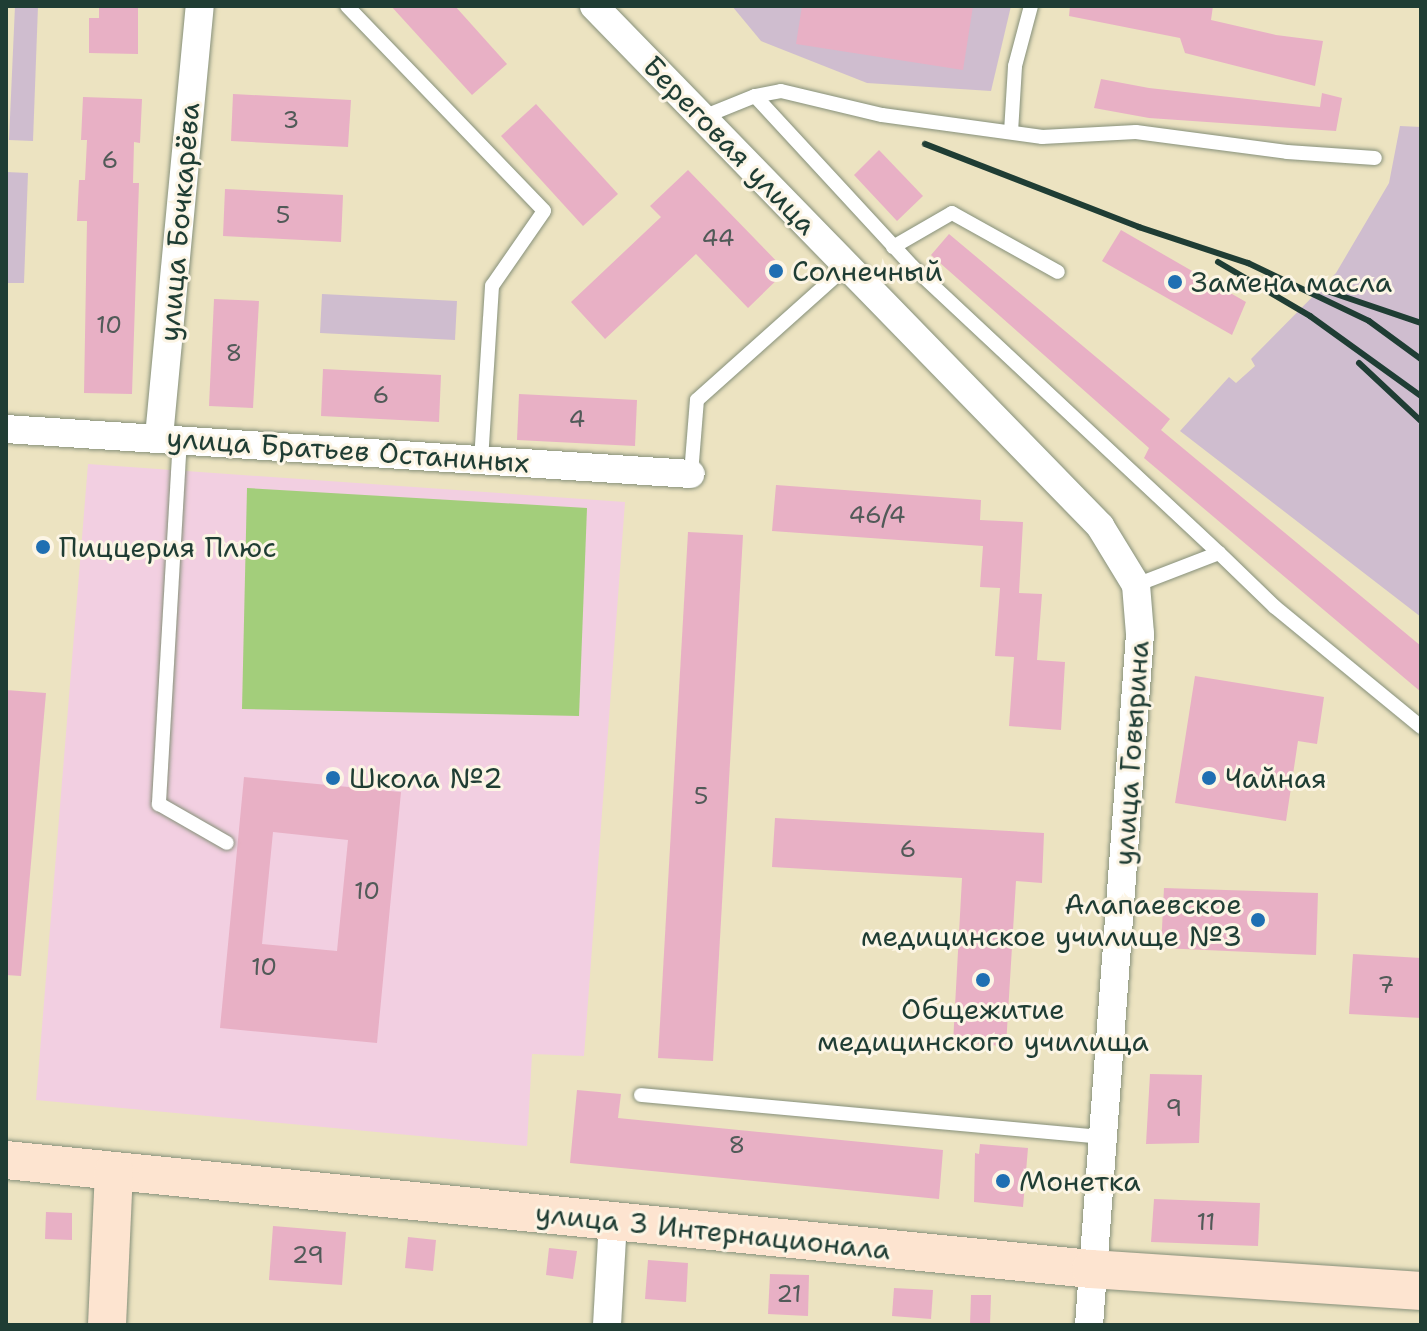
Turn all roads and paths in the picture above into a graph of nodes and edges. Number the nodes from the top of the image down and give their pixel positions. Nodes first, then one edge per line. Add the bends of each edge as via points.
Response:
1 (200, 6) edge
2 (347, 6) edge
3 (594, 6) edge
4 (1031, 6) edge
5 (755, 96) junction
6 (703, 117) junction
7 (1011, 132) junction
8 (1375, 158) dead end
9 (893, 247) junction
10 (848, 265) junction
11 (1058, 272) dead end
12 (6, 429) edge
13 (170, 438) junction
14 (481, 459) junction
15 (691, 474) joint
16 (1100, 526) joint
17 (1219, 553) junction
18 (1136, 585) junction
19 (1421, 727) edge
20 (227, 843) dead end
21 (641, 1095) dead end
22 (1102, 1137) junction
23 (6, 1160) edge
24 (114, 1171) junction
25 (613, 1221) junction
26 (1091, 1269) junction
27 (1421, 1291) edge
28 (107, 1325) edge
29 (607, 1325) edge
30 (1089, 1325) edge

1 - 13 street, улица Бочкарёва
2 - 14 lane via 544,211 492,286
3 - 6 street, Береговая улица
4 - 7 lane via 1015,66
5 - 6 lane
5 - 7 lane via 781,91 882,115
5 - 9 lane
6 - 10 street, Береговая улица
7 - 8 lane via 1042,137 1136,132
9 - 11 lane via 952,213
9 - 17 lane
10 - 15 lane via 697,400
10 - 16 street, Береговая улица
12 - 13 street, улица Братьев Останиных
13 - 14 street, улица Братьев Останиных
13 - 20 lane via 159,804
14 - 15 street, улица Братьев Останиных
16 - 18 street, улица Говырина
17 - 18 lane
17 - 19 lane via 1275,607
18 - 22 street, улица Говырина via 1140,634
21 - 22 lane
22 - 26 street, улица Говырина
23 - 24 main road, улица 3 Интернационала
24 - 25 main road, улица 3 Интернационала
24 - 28 main road
25 - 26 main road, улица 3 Интернационала
25 - 29 street
26 - 27 main road, улица 3 Интернационала
26 - 30 street, улица Говырина

